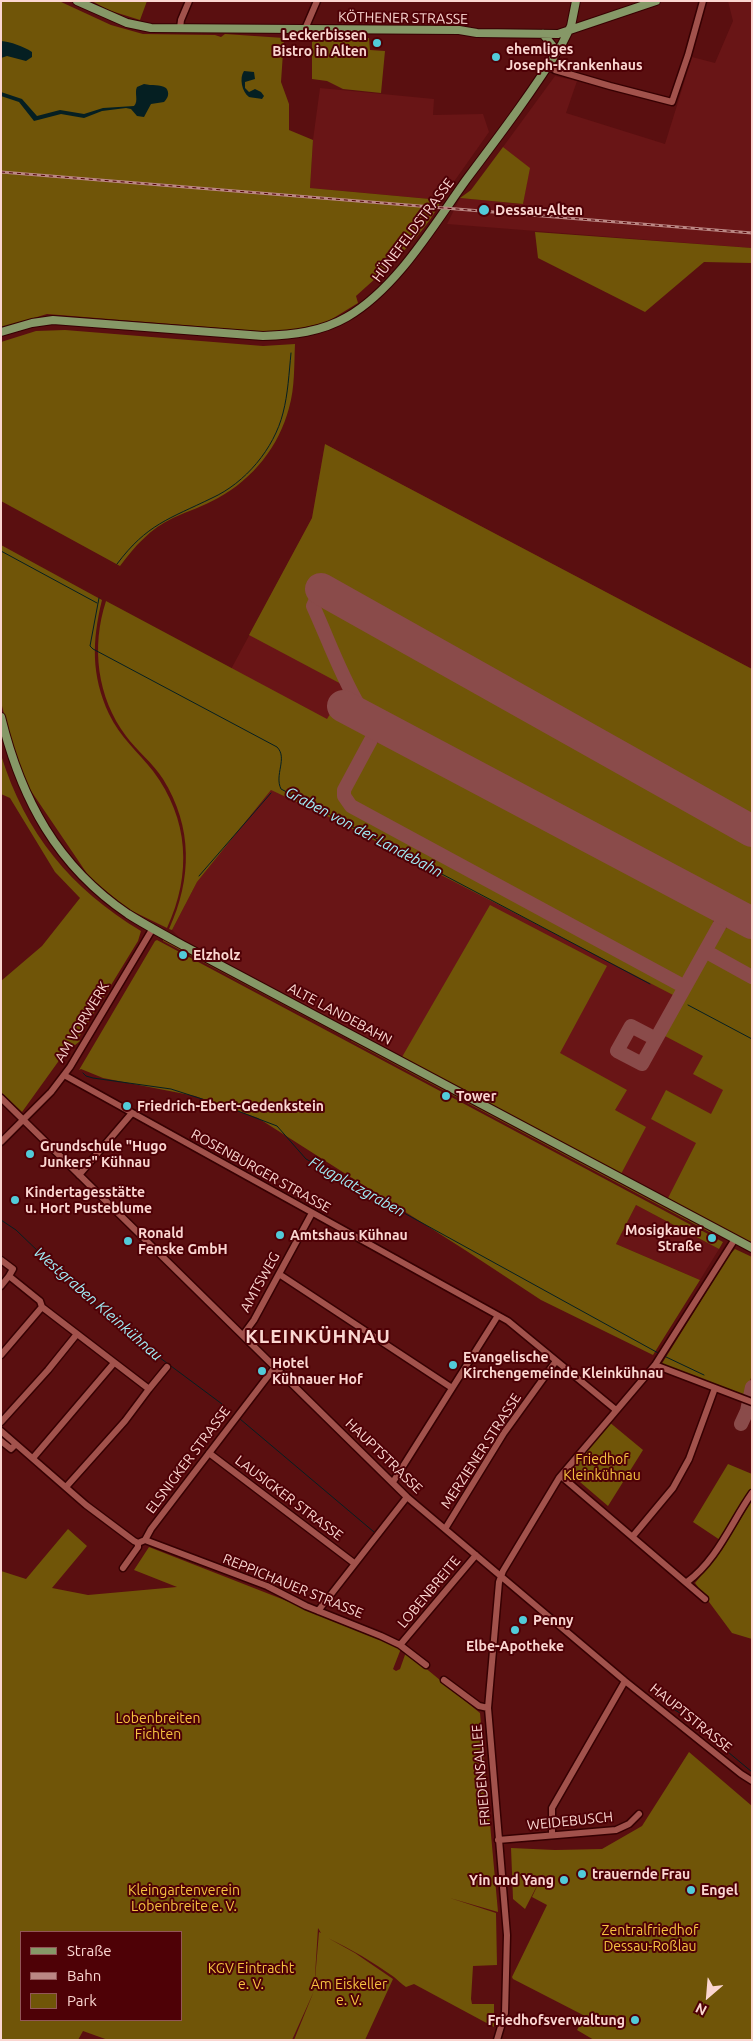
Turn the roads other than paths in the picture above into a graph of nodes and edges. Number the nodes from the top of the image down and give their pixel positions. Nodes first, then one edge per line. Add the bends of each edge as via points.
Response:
1 (77, 1) edge
2 (189, 1) edge
3 (317, 1) edge
4 (576, 1) edge
5 (656, 1) edge
6 (704, 1) edge
7 (180, 28) junction
8 (305, 29) junction
9 (569, 31) junction
10 (543, 34) junction
11 (554, 56) junction
12 (548, 66) junction
13 (1, 332) edge
14 (1, 717) edge
15 (153, 928) junction
16 (64, 1075) junction
17 (1, 1098) edge
18 (132, 1113) junction
19 (24, 1121) junction
20 (1, 1142) edge
21 (79, 1174) junction
22 (312, 1213) junction
23 (735, 1239) junction
24 (752, 1248) edge
25 (1, 1260) edge
26 (279, 1274) junction
27 (9, 1276) junction
28 (1, 1286) edge
29 (42, 1307) junction
30 (497, 1316) junction
31 (76, 1334) junction
32 (242, 1335) junction
33 (1, 1355) edge
34 (556, 1361) junction
35 (114, 1363) junction
36 (655, 1365) junction
37 (275, 1366) junction
38 (167, 1367) dead end
39 (452, 1388) junction
40 (715, 1388) junction
41 (149, 1390) junction
42 (752, 1402) edge
43 (616, 1410) junction
44 (1, 1422) edge
45 (1, 1431) edge
46 (1, 1441) edge
47 (16, 1444) junction
48 (209, 1453) junction
49 (33, 1458) junction
50 (561, 1476) junction
51 (393, 1482) junction
52 (66, 1487) junction
53 (752, 1493) edge
54 (407, 1497) junction
55 (445, 1529) junction
56 (633, 1536) junction
57 (142, 1542) junction
58 (476, 1555) junction
59 (354, 1562) junction
60 (123, 1568) dead end
61 (501, 1576) junction
62 (687, 1582) junction
63 (705, 1599) dead end
64 (318, 1611) junction
65 (400, 1645) junction
66 (426, 1665) dead end
67 (444, 1680) dead end
68 (625, 1681) junction
69 (488, 1708) junction
70 (693, 1736) junction
71 (688, 1742) dead end
72 (752, 1781) edge
73 (639, 1814) dead end
74 (552, 1835) junction
75 (498, 1840) junction
76 (497, 2040) edge

1 - 7 main road, KÖTHENER STRASSE via 117,20 143,27
2 - 7 street
3 - 8 street
4 - 9 main road, HÜNEFELDSTRASSE
5 - 9 main road, KÖTHENER STRASSE
6 - 12 street via 672,102
7 - 8 main road, KÖTHENER STRASSE
8 - 10 main road, KÖTHENER STRASSE
9 - 10 main road, KÖTHENER STRASSE
9 - 11 main road, HÜNEFELDSTRASSE
10 - 11 main road via 552,45
11 - 12 main road, HÜNEFELDSTRASSE
12 - 13 main road, HÜNEFELDSTRASSE via 402,268 380,292 347,317 325,328 307,333 263,336 53,320
14 - 15 main road, ALTE LANDEBAHN via 20,779 32,807 51,837 96,888
15 - 16 street, AM VORWERK
15 - 23 main road, ALTE LANDEBAHN
16 - 18 street, ROSENBURGER STRASSE
16 - 19 street, AM VORWERK
17 - 19 street, HAUPTSTRASSE
18 - 21 street
18 - 22 street, ROSENBURGER STRASSE
19 - 20 street, AM VORWERK
19 - 21 street, HAUPTSTRASSE
21 - 32 street, HAUPTSTRASSE
22 - 26 street, AMTSWEG
22 - 30 street, ROSENBURGER STRASSE
23 - 24 main road, ALTE LANDEBAHN
23 - 36 street
25 - 27 street via 13,1269
26 - 32 street, AMTSWEG
26 - 39 street
27 - 28 street
27 - 29 street via 40,1301
29 - 31 street
29 - 33 street
30 - 34 street, ROSENBURGER STRASSE via 508,1321
30 - 39 street
31 - 35 street
31 - 44 street
32 - 37 street, HAUPTSTRASSE
34 - 43 street, ROSENBURGER STRASSE
34 - 55 street, MERZIENER STRASSE via 504,1433
35 - 41 street
35 - 49 street
36 - 40 street
36 - 43 street
37 - 48 street, ELSNIGKER STRASSE
37 - 51 street, HAUPTSTRASSE
38 - 41 street
39 - 51 street
40 - 42 street
40 - 56 street via 689,1459 673,1488
41 - 52 street
43 - 50 street
45 - 47 street, REPPICHAUER STRASSE
46 - 47 street via 11,1450
47 - 49 street, REPPICHAUER STRASSE
48 - 57 street, ELSNIGKER STRASSE
48 - 59 street, LAUSIGKER STRASSE
49 - 52 street, REPPICHAUER STRASSE
50 - 56 street
50 - 61 street
51 - 54 street, HAUPTSTRASSE
52 - 57 street, REPPICHAUER STRASSE via 134,1542
53 - 62 street via 710,1560
54 - 55 street, HAUPTSTRASSE
54 - 59 street
55 - 58 street, HAUPTSTRASSE
56 - 62 street
57 - 60 street, ELSNIGKER STRASSE
57 - 64 street, REPPICHAUER STRASSE via 266,1586
58 - 61 street, HAUPTSTRASSE
58 - 65 street, LOBENBREITE
59 - 64 street
61 - 68 street, HAUPTSTRASSE
61 - 69 street, FRIEDENSALLEE
62 - 63 street
64 - 65 street, REPPICHAUER STRASSE
65 - 66 street, REPPICHAUER STRASSE
67 - 69 street via 479,1706
68 - 70 street, HAUPTSTRASSE
68 - 74 street via 552,1808
69 - 75 street, FRIEDENSALLEE
70 - 71 street
70 - 72 street, HAUPTSTRASSE
73 - 74 street, WEIDEBUSCH via 616,1830
74 - 75 street, WEIDEBUSCH
75 - 76 street, FRIEDENSALLEE via 507,1935 504,2021

